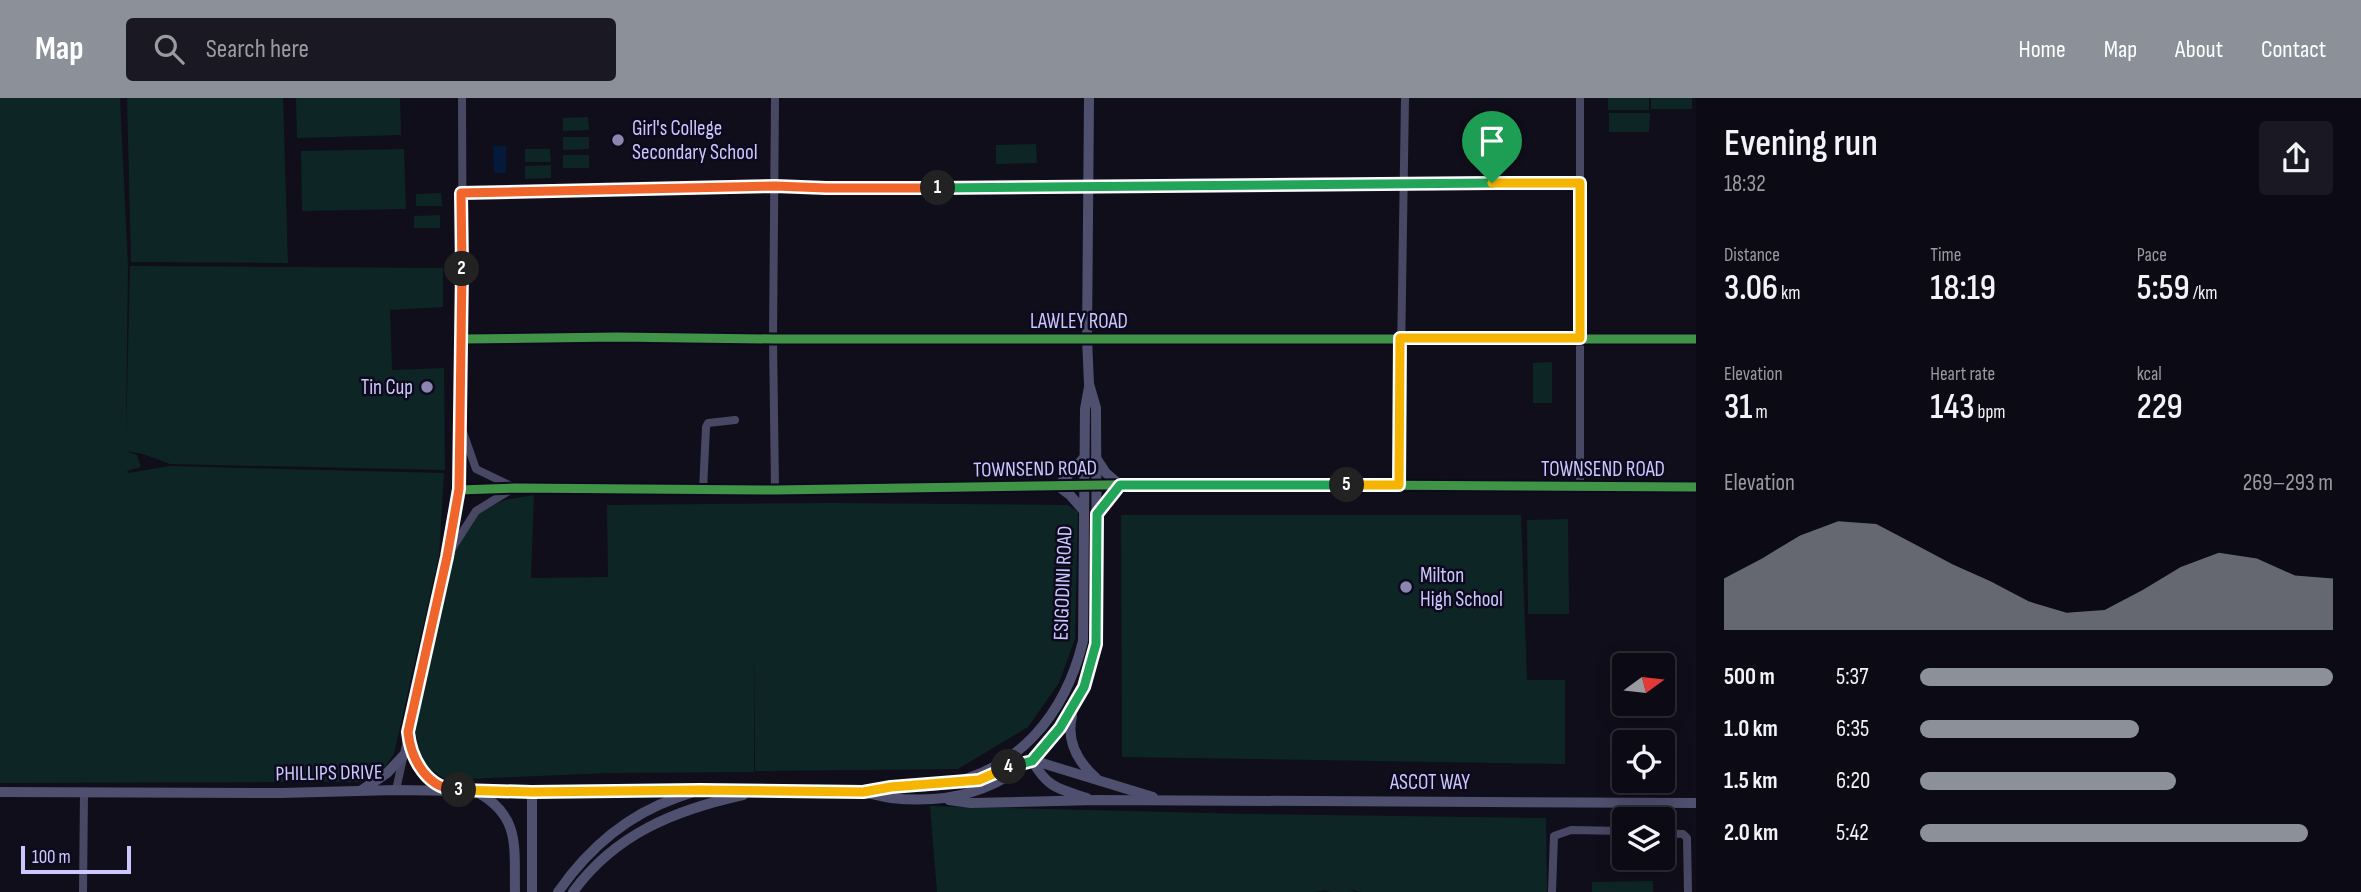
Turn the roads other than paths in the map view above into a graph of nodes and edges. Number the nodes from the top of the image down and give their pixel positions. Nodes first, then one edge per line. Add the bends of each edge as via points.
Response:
1 (461, 98) edge
2 (775, 98) edge
3 (1089, 98) edge
4 (1405, 98) edge
5 (1580, 98) edge
6 (1404, 183) junction
7 (1580, 183) junction
8 (775, 186) junction
9 (1088, 186) junction
10 (461, 193) junction
11 (1400, 338) junction
12 (1580, 338) junction
13 (773, 339) junction
14 (1087, 339) junction
15 (1696, 339) edge
16 (463, 340) junction
17 (735, 419) dead end
18 (460, 422) junction
19 (1090, 458) junction
20 (1120, 485) junction
21 (1399, 485) junction
22 (1058, 486) junction
23 (1084, 486) junction
24 (1097, 486) junction
25 (1580, 486) junction
26 (1696, 487) edge
27 (515, 488) junction
28 (459, 489) junction
29 (703, 490) junction
30 (775, 490) junction
31 (1084, 512) junction
32 (1097, 514) junction
33 (447, 557) junction
34 (1064, 696) junction
35 (1074, 706) junction
36 (408, 732) junction
37 (402, 756) junction
38 (1032, 761) junction
39 (962, 780) junction
40 (1098, 781) junction
41 (396, 790) junction
42 (450, 790) junction
43 (700, 790) junction
44 (359, 791) junction
45 (475, 791) junction
46 (763, 791) junction
47 (0, 792) edge
48 (532, 792) junction
49 (863, 792) junction
50 (84, 793) junction
51 (939, 798) junction
52 (1097, 800) junction
53 (1164, 801) junction
54 (1696, 803) edge
55 (1612, 831) edge
56 (1675, 834) edge
57 (83, 892) edge
58 (514, 892) edge
59 (532, 892) edge
60 (558, 892) edge
61 (573, 892) edge
62 (1552, 892) edge
63 (1688, 892) edge

1 - 10 street
2 - 8 street
3 - 9 main road
4 - 6 street
5 - 7 street
6 - 7 street
6 - 9 street
6 - 11 street
7 - 12 street
8 - 9 street
8 - 10 street
8 - 13 street
9 - 14 main road
10 - 16 street
11 - 12 street, LAWLEY ROAD
11 - 14 street, LAWLEY ROAD
11 - 21 street
12 - 15 street, LAWLEY ROAD
12 - 25 street
13 - 14 street, LAWLEY ROAD
13 - 16 street, LAWLEY ROAD
13 - 30 street
14 - 19 main road via 1089,384 1096,408
16 - 18 street
17 - 29 street via 706,427
18 - 27 street via 477,469
18 - 28 street
19 - 20 main road
19 - 22 main road
19 - 23 main road, ESIGODINI ROAD
19 - 24 main road, ESIGODINI ROAD
20 - 21 street, TOWNSEND ROAD
20 - 24 street, TOWNSEND ROAD
20 - 32 main road
21 - 25 street, TOWNSEND ROAD
22 - 23 street, TOWNSEND ROAD
22 - 30 street, TOWNSEND ROAD
22 - 31 main road
23 - 24 street, TOWNSEND ROAD
23 - 31 main road, ESIGODINI ROAD
24 - 32 main road, ESIGODINI ROAD
25 - 26 street, TOWNSEND ROAD
27 - 28 street, TOWNSEND ROAD
27 - 29 street, TOWNSEND ROAD
27 - 33 street via 471,516
28 - 33 street
29 - 30 street, TOWNSEND ROAD
31 - 34 main road, ESIGODINI ROAD via 1083,641
32 - 35 main road, ESIGODINI ROAD via 1096,644
33 - 36 street
34 - 38 main road via 1061,712
34 - 39 main road, ESIGODINI ROAD via 1018,751
35 - 38 main road, ESIGODINI ROAD
35 - 40 main road via 1069,728 1072,744
36 - 37 street
36 - 42 main road via 422,770
37 - 41 street
37 - 44 main road via 387,773
38 - 39 main road via 985,779
38 - 40 main road
38 - 51 main road, ESIGODINI ROAD via 984,789
38 - 52 main road via 1048,784
39 - 49 main road, ESIGODINI ROAD
40 - 53 main road
41 - 42 main road, PHILLIPS DRIVE
41 - 44 main road, PHILLIPS DRIVE
42 - 45 main road, PHILLIPS DRIVE
43 - 46 main road, ESIGODINI ROAD
43 - 48 main road, PHILLIPS DRIVE
43 - 60 main road, ESIGODINI ROAD via 623,824 580,861
44 - 50 main road, PHILLIPS DRIVE
45 - 48 main road, PHILLIPS DRIVE
45 - 58 main road via 499,806 510,821
46 - 49 main road, ESIGODINI ROAD
46 - 61 main road, ESIGODINI ROAD via 709,802 661,819 609,852
47 - 50 main road, PHILLIPS DRIVE
48 - 59 main road
49 - 51 main road, ESIGODINI ROAD via 891,798
50 - 57 street
51 - 52 main road, ASCOT WAY via 971,803
52 - 53 main road, ASCOT WAY
53 - 54 main road, ASCOT WAY
55 - 62 street via 1564,831 1554,836
56 - 63 street via 1683,834 1688,841

